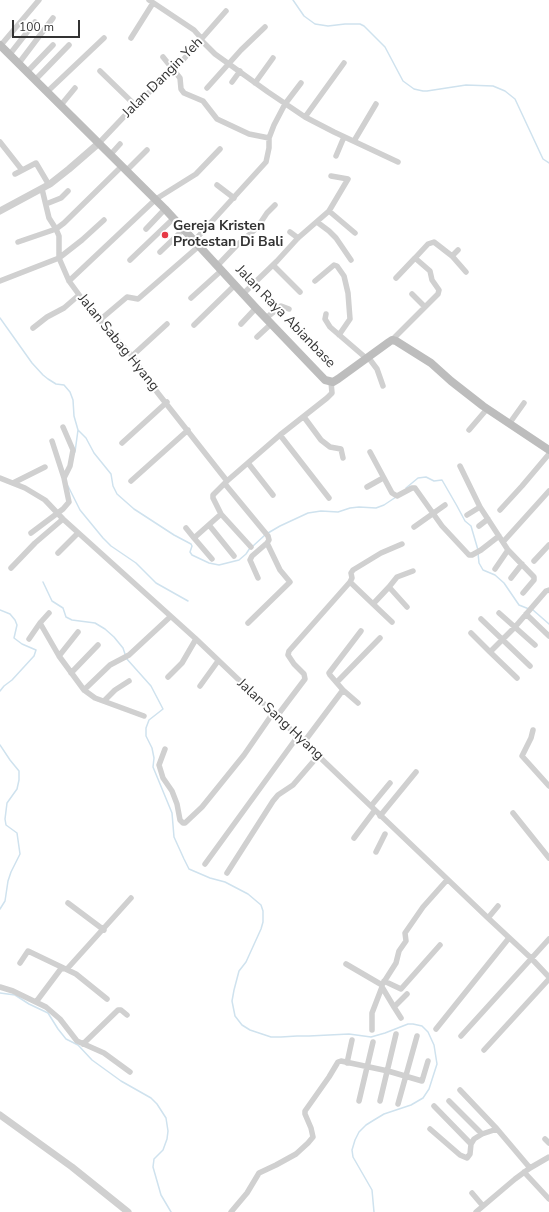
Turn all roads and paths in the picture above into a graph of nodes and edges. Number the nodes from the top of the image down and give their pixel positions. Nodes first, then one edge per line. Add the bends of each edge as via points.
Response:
1 (39, 0) edge
2 (151, 1) edge
3 (226, 11) dead end
4 (53, 18) dead end
5 (35, 22) dead end
6 (265, 27) dead end
7 (104, 38) dead end
8 (131, 38) dead end
9 (202, 40) junction
10 (0, 45) edge
11 (53, 45) dead end
12 (69, 45) dead end
13 (10, 54) junction
14 (163, 57) dead end
15 (273, 58) dead end
16 (19, 63) junction
17 (230, 63) junction
18 (344, 63) dead end
19 (28, 71) junction
20 (100, 71) dead end
21 (173, 71) junction
22 (240, 71) junction
23 (36, 79) junction
24 (232, 82) dead end
25 (255, 83) junction
26 (301, 83) dead end
27 (75, 88) dead end
28 (207, 88) dead end
29 (48, 91) junction
30 (285, 104) junction
31 (376, 104) dead end
32 (61, 105) junction
33 (136, 106) junction
34 (305, 117) junction
35 (344, 137) junction
36 (269, 138) junction
37 (354, 141) junction
38 (0, 142) edge
39 (99, 143) junction
40 (120, 144) dead end
41 (220, 149) dead end
42 (147, 150) dead end
43 (111, 154) junction
44 (336, 156) dead end
45 (398, 162) dead end
46 (124, 168) junction
47 (22, 170) junction
48 (15, 174) dead end
49 (331, 176) dead end
50 (49, 185) junction
51 (217, 185) dead end
52 (42, 189) junction
53 (68, 191) dead end
54 (234, 198) junction
55 (156, 199) junction
56 (46, 204) junction
57 (275, 205) dead end
58 (165, 209) junction
59 (0, 211) edge
60 (329, 211) junction
61 (174, 218) junction
62 (104, 220) dead end
63 (317, 222) junction
64 (56, 228) junction
65 (146, 229) dead end
66 (184, 229) junction
67 (290, 232) dead end
68 (355, 232) dead end
69 (298, 238) junction
70 (18, 242) dead end
71 (197, 243) junction
72 (458, 250) dead end
73 (160, 252) dead end
74 (452, 256) junction
75 (59, 258) junction
76 (415, 258) junction
77 (130, 260) dead end
78 (351, 260) dead end
79 (274, 265) junction
80 (220, 268) junction
81 (466, 272) dead end
82 (396, 278) dead end
83 (0, 281) edge
84 (69, 281) junction
85 (315, 281) dead end
86 (236, 285) junction
87 (300, 292) dead end
88 (244, 293) junction
89 (412, 294) dead end
90 (79, 295) junction
91 (192, 298) dead end
92 (425, 307) junction
93 (256, 308) junction
94 (289, 309) dead end
95 (326, 314) dead end
96 (101, 319) junction
97 (268, 321) junction
98 (167, 324) dead end
99 (241, 324) dead end
100 (194, 325) dead end
101 (33, 328) dead end
102 (339, 335) junction
103 (257, 337) dead end
104 (392, 340) junction
105 (132, 356) junction
106 (367, 357) junction
107 (331, 382) junction
108 (383, 386) dead end
109 (167, 402) junction
110 (524, 403) dead end
111 (487, 409) junction
112 (304, 417) junction
113 (509, 424) junction
114 (64, 427) dead end
115 (188, 430) junction
116 (469, 430) dead end
117 (280, 435) junction
118 (52, 441) dead end
119 (122, 443) dead end
120 (549, 450) edge
121 (370, 452) dead end
122 (549, 454) edge
123 (343, 458) dead end
124 (248, 463) junction
125 (460, 466) dead end
126 (46, 468) dead end
127 (0, 478) edge
128 (64, 478) junction
129 (383, 478) junction
130 (131, 481) dead end
131 (226, 482) junction
132 (13, 483) junction
133 (367, 487) dead end
134 (549, 491) edge
135 (273, 496) dead end
136 (329, 498) dead end
137 (445, 505) dead end
138 (480, 507) junction
139 (500, 510) dead end
140 (57, 513) junction
141 (434, 513) junction
142 (221, 514) junction
143 (467, 515) dead end
144 (63, 519) junction
145 (488, 519) junction
146 (209, 525) junction
147 (479, 526) dead end
148 (186, 528) dead end
149 (414, 528) dead end
150 (31, 533) dead end
151 (78, 533) junction
152 (499, 536) junction
153 (194, 538) junction
154 (503, 542) junction
155 (267, 543) junction
156 (402, 544) dead end
157 (549, 545) edge
158 (251, 547) dead end
159 (508, 550) junction
160 (58, 553) dead end
161 (234, 556) dead end
162 (212, 559) dead end
163 (534, 561) dead end
164 (522, 564) junction
165 (11, 568) dead end
166 (494, 568) dead end
167 (413, 571) dead end
168 (258, 578) dead end
169 (511, 578) dead end
170 (350, 582) junction
171 (389, 587) junction
172 (549, 590) edge
173 (523, 593) dead end
174 (373, 604) junction
175 (407, 607) dead end
176 (49, 613) dead end
177 (499, 613) dead end
178 (527, 613) junction
179 (170, 617) junction
180 (481, 619) dead end
181 (392, 622) dead end
182 (40, 623) junction
183 (248, 623) dead end
184 (515, 627) junction
185 (361, 631) dead end
186 (78, 632) dead end
187 (471, 633) dead end
188 (549, 636) edge
189 (380, 638) dead end
190 (29, 639) dead end
191 (196, 639) junction
192 (503, 640) junction
193 (98, 645) dead end
194 (535, 645) dead end
195 (490, 652) junction
196 (59, 656) junction
197 (218, 661) junction
198 (530, 666) dead end
199 (71, 673) junction
200 (168, 677) dead end
201 (518, 678) dead end
202 (130, 681) dead end
203 (337, 682) junction
204 (200, 686) dead end
205 (84, 690) junction
206 (343, 690) junction
207 (104, 701) junction
208 (358, 703) dead end
209 (275, 715) junction
210 (144, 716) dead end
211 (533, 730) dead end
212 (298, 736) junction
213 (304, 742) junction
214 (165, 749) dead end
215 (318, 756) junction
216 (416, 772) dead end
217 (390, 783) dead end
218 (549, 786) edge
219 (373, 808) junction
220 (513, 813) dead end
221 (380, 816) junction
222 (385, 834) dead end
223 (354, 838) dead end
224 (376, 852) dead end
225 (549, 858) edge
226 (205, 864) dead end
227 (227, 873) dead end
228 (447, 880) junction
229 (131, 898) dead end
230 (68, 903) dead end
231 (498, 906) dead end
232 (488, 918) junction
233 (104, 930) junction
234 (509, 938) junction
235 (549, 939) edge
236 (440, 945) dead end
237 (531, 958) junction
238 (20, 963) dead end
239 (346, 964) dead end
240 (65, 969) junction
241 (549, 978) edge
242 (383, 984) junction
243 (0, 987) edge
244 (407, 994) dead end
245 (107, 999) dead end
246 (36, 1002) junction
247 (394, 1007) junction
248 (127, 1015) dead end
249 (402, 1018) dead end
250 (436, 1029) dead end
251 (372, 1030) dead end
252 (396, 1034) dead end
253 (417, 1036) dead end
254 (461, 1036) dead end
255 (352, 1040) dead end
256 (373, 1042) dead end
257 (84, 1044) junction
258 (484, 1050) dead end
259 (428, 1061) dead end
260 (347, 1063) junction
261 (368, 1067) junction
262 (388, 1071) junction
263 (130, 1072) dead end
264 (406, 1076) junction
265 (460, 1090) dead end
266 (359, 1101) dead end
267 (449, 1101) dead end
268 (380, 1102) dead end
269 (398, 1104) dead end
270 (434, 1106) dead end
271 (0, 1115) edge
272 (430, 1129) dead end
273 (497, 1129) junction
274 (482, 1134) junction
275 (471, 1144) junction
276 (549, 1156) edge
277 (530, 1168) junction
278 (524, 1172) junction
279 (472, 1193) dead end
280 (549, 1199) edge
281 (483, 1206) junction
282 (128, 1212) edge
283 (230, 1212) edge
284 (476, 1212) edge

1 - 10 street
2 - 8 street
2 - 9 street via 194,30
3 - 9 street, Jalan Dangin Yeh
4 - 16 street
5 - 13 street
6 - 17 street
7 - 29 street
9 - 17 street
9 - 21 street, Jalan Dangin Yeh
10 - 13 main road, Jalan Raya Abianbase
11 - 19 street
12 - 23 street
13 - 16 main road, Jalan Raya Abianbase
14 - 21 street
15 - 25 street
16 - 19 main road, Jalan Raya Abianbase
17 - 22 street
17 - 28 street
18 - 34 street
19 - 23 main road, Jalan Raya Abianbase
20 - 33 street
21 - 33 street, Jalan Dangin Yeh
21 - 36 street via 180,78 184,93 202,101 218,118 249,134
22 - 24 street
22 - 25 street
23 - 29 main road, Jalan Raya Abianbase
25 - 30 street
26 - 30 street
27 - 32 street
29 - 32 main road, Jalan Raya Abianbase
30 - 34 street
30 - 36 street
31 - 37 street
32 - 39 main road, Jalan Raya Abianbase
33 - 39 street, Jalan Dangin Yeh
34 - 35 street
35 - 37 street
35 - 44 street
36 - 54 street via 266,162
37 - 45 street
38 - 47 street
39 - 43 main road, Jalan Raya Abianbase
39 - 50 street
40 - 43 street
41 - 55 street via 196,174
42 - 46 street
43 - 46 main road, Jalan Raya Abianbase
46 - 55 main road, Jalan Raya Abianbase
46 - 64 street via 73,216
47 - 48 street
47 - 50 street via 36,163
49 - 60 street via 348,179
50 - 52 street
51 - 54 street
52 - 56 street, Jalan Sabag Hyang
52 - 59 street
53 - 56 street via 61,198
54 - 71 street
55 - 58 main road, Jalan Raya Abianbase
55 - 84 street
56 - 64 street, Jalan Sabag Hyang via 49,218
57 - 80 street via 258,228 237,245
58 - 61 main road, Jalan Raya Abianbase
58 - 65 street
60 - 63 street
60 - 68 street
61 - 66 main road, Jalan Raya Abianbase
61 - 77 street
62 - 75 street
63 - 69 street
63 - 78 street via 336,238
64 - 70 street
64 - 75 street, Jalan Sabag Hyang via 59,236
66 - 71 main road, Jalan Raya Abianbase
66 - 73 street
67 - 69 street
69 - 79 street
71 - 80 main road, Jalan Raya Abianbase
71 - 96 street via 138,299 127,297
72 - 74 street
74 - 76 street via 431,242
74 - 81 street
75 - 83 street
75 - 84 street, Jalan Sabag Hyang
76 - 82 street
76 - 92 street via 430,271 432,280 439,288 438,294
79 - 87 street
79 - 88 street
80 - 86 main road, Jalan Raya Abianbase
80 - 91 street
84 - 90 street, Jalan Sabag Hyang
85 - 102 street via 334,265 344,276 350,319
86 - 88 main road, Jalan Raya Abianbase
86 - 100 street
88 - 93 main road, Jalan Raya Abianbase
89 - 92 street
90 - 96 street, Jalan Sabag Hyang
90 - 101 street
92 - 104 street
93 - 97 main road, Jalan Raya Abianbase
93 - 99 street
94 - 97 street via 281,306
95 - 102 street via 326,323
96 - 105 street, Jalan Sabag Hyang
97 - 103 street
97 - 107 main road, Jalan Raya Abianbase via 322,377
98 - 105 street
102 - 106 street
104 - 106 main road, Jalan Raya Abianbase
104 - 111 main road via 431,363
105 - 109 street, Jalan Sabag Hyang
106 - 107 main road, Jalan Raya Abianbase
106 - 108 street via 377,369
107 - 112 street via 331,395
109 - 115 street, Jalan Sabag Hyang
109 - 119 street
110 - 113 street
111 - 113 main road
111 - 116 street
112 - 117 street
112 - 123 street via 321,440 330,447 341,449
113 - 120 main road
114 - 128 street via 73,450 70,466
115 - 130 street
115 - 131 street, Jalan Sabag Hyang
117 - 124 street
117 - 136 street
118 - 128 street
121 - 129 street
122 - 139 street
124 - 131 street
124 - 135 street
125 - 138 street
126 - 132 street
127 - 132 street, Jalan Sang Hyang
128 - 140 street via 69,502
129 - 133 street
129 - 141 street via 392,493 397,496 415,488
131 - 142 street via 213,497
131 - 155 street, Jalan Sabag Hyang via 268,536
132 - 140 street, Jalan Sang Hyang via 36,494
134 - 154 street
137 - 141 street
138 - 143 street
138 - 145 street
140 - 144 street, Jalan Sang Hyang
140 - 150 street
141 - 149 street
141 - 152 street via 442,526 470,555 479,552
142 - 146 street
142 - 158 street
144 - 151 street, Jalan Sang Hyang
144 - 165 street
145 - 147 street
145 - 152 street
146 - 153 street
146 - 161 street
148 - 153 street
151 - 160 street
151 - 179 street, Jalan Sang Hyang
152 - 154 street
153 - 162 street
154 - 159 street
155 - 168 street via 250,560
155 - 183 street, Jalan Sabag Hyang via 280,570 290,582
156 - 170 street via 381,552 353,570
157 - 163 street
159 - 164 street
159 - 166 street
164 - 169 street
164 - 173 street via 535,579
167 - 171 street via 397,577
170 - 174 street
170 - 209 street via 288,651 288,655 304,674 305,679
171 - 174 street
171 - 175 street
172 - 178 street
174 - 181 street
176 - 182 street
177 - 184 street
178 - 184 street
178 - 188 street
179 - 191 street, Jalan Sang Hyang
179 - 205 street via 126,656 110,665
180 - 192 street
182 - 190 street
182 - 196 street
184 - 192 street
184 - 194 street
185 - 203 street via 329,673
186 - 196 street
187 - 195 street
189 - 203 street
191 - 197 street, Jalan Sang Hyang
191 - 200 street via 182,663
192 - 195 street
192 - 198 street
193 - 199 street
195 - 201 street
196 - 199 street
197 - 204 street
197 - 209 street, Jalan Sang Hyang
199 - 205 street
202 - 207 street via 115,690
203 - 206 street
205 - 207 street
206 - 208 street
206 - 213 street
207 - 210 street
209 - 212 street, Jalan Sang Hyang
209 - 214 street via 202,807 185,824 180,820 177,804 159,765
211 - 218 street via 522,756
212 - 213 street, Jalan Sang Hyang
212 - 226 street
213 - 215 street, Jalan Sang Hyang
215 - 219 street, Jalan Sang Hyang
215 - 227 street via 293,785 273,801
216 - 221 street
217 - 219 street
219 - 221 street, Jalan Sang Hyang
219 - 223 street
220 - 225 street
221 - 228 street, Jalan Sang Hyang
222 - 224 street
228 - 232 street, Jalan Sang Hyang
228 - 242 street via 423,907 405,933 406,942
229 - 233 street
230 - 233 street
231 - 232 street
232 - 234 street, Jalan Sang Hyang
233 - 240 street
234 - 237 street, Jalan Sang Hyang
234 - 250 street
235 - 237 street
236 - 242 street via 401,989
237 - 241 street, Jalan Sang Hyang
237 - 254 street
238 - 240 street via 28,951
239 - 242 street
240 - 245 street via 76,974
240 - 246 street via 60,970
241 - 258 street
242 - 247 street
242 - 251 street via 372,1012
243 - 246 street
244 - 247 street
246 - 257 street via 60,1019 74,1038
247 - 249 street
248 - 257 street via 118,1010
252 - 262 street
253 - 264 street
255 - 260 street
256 - 261 street
257 - 263 street via 104,1053
259 - 264 street via 423,1081
260 - 261 street
260 - 283 street via 339,1061 336,1064 306,1109 305,1114 313,1137 308,1144 276,1166 259,1173 247,1194
261 - 262 street
261 - 266 street
262 - 264 street
262 - 268 street
264 - 269 street
265 - 273 street
267 - 274 street
270 - 275 street
271 - 282 street via 72,1167
272 - 275 street via 467,1158
273 - 274 street
273 - 277 street
274 - 275 street
276 - 277 street
277 - 278 street
278 - 280 street
278 - 281 street
279 - 281 street
281 - 284 street

